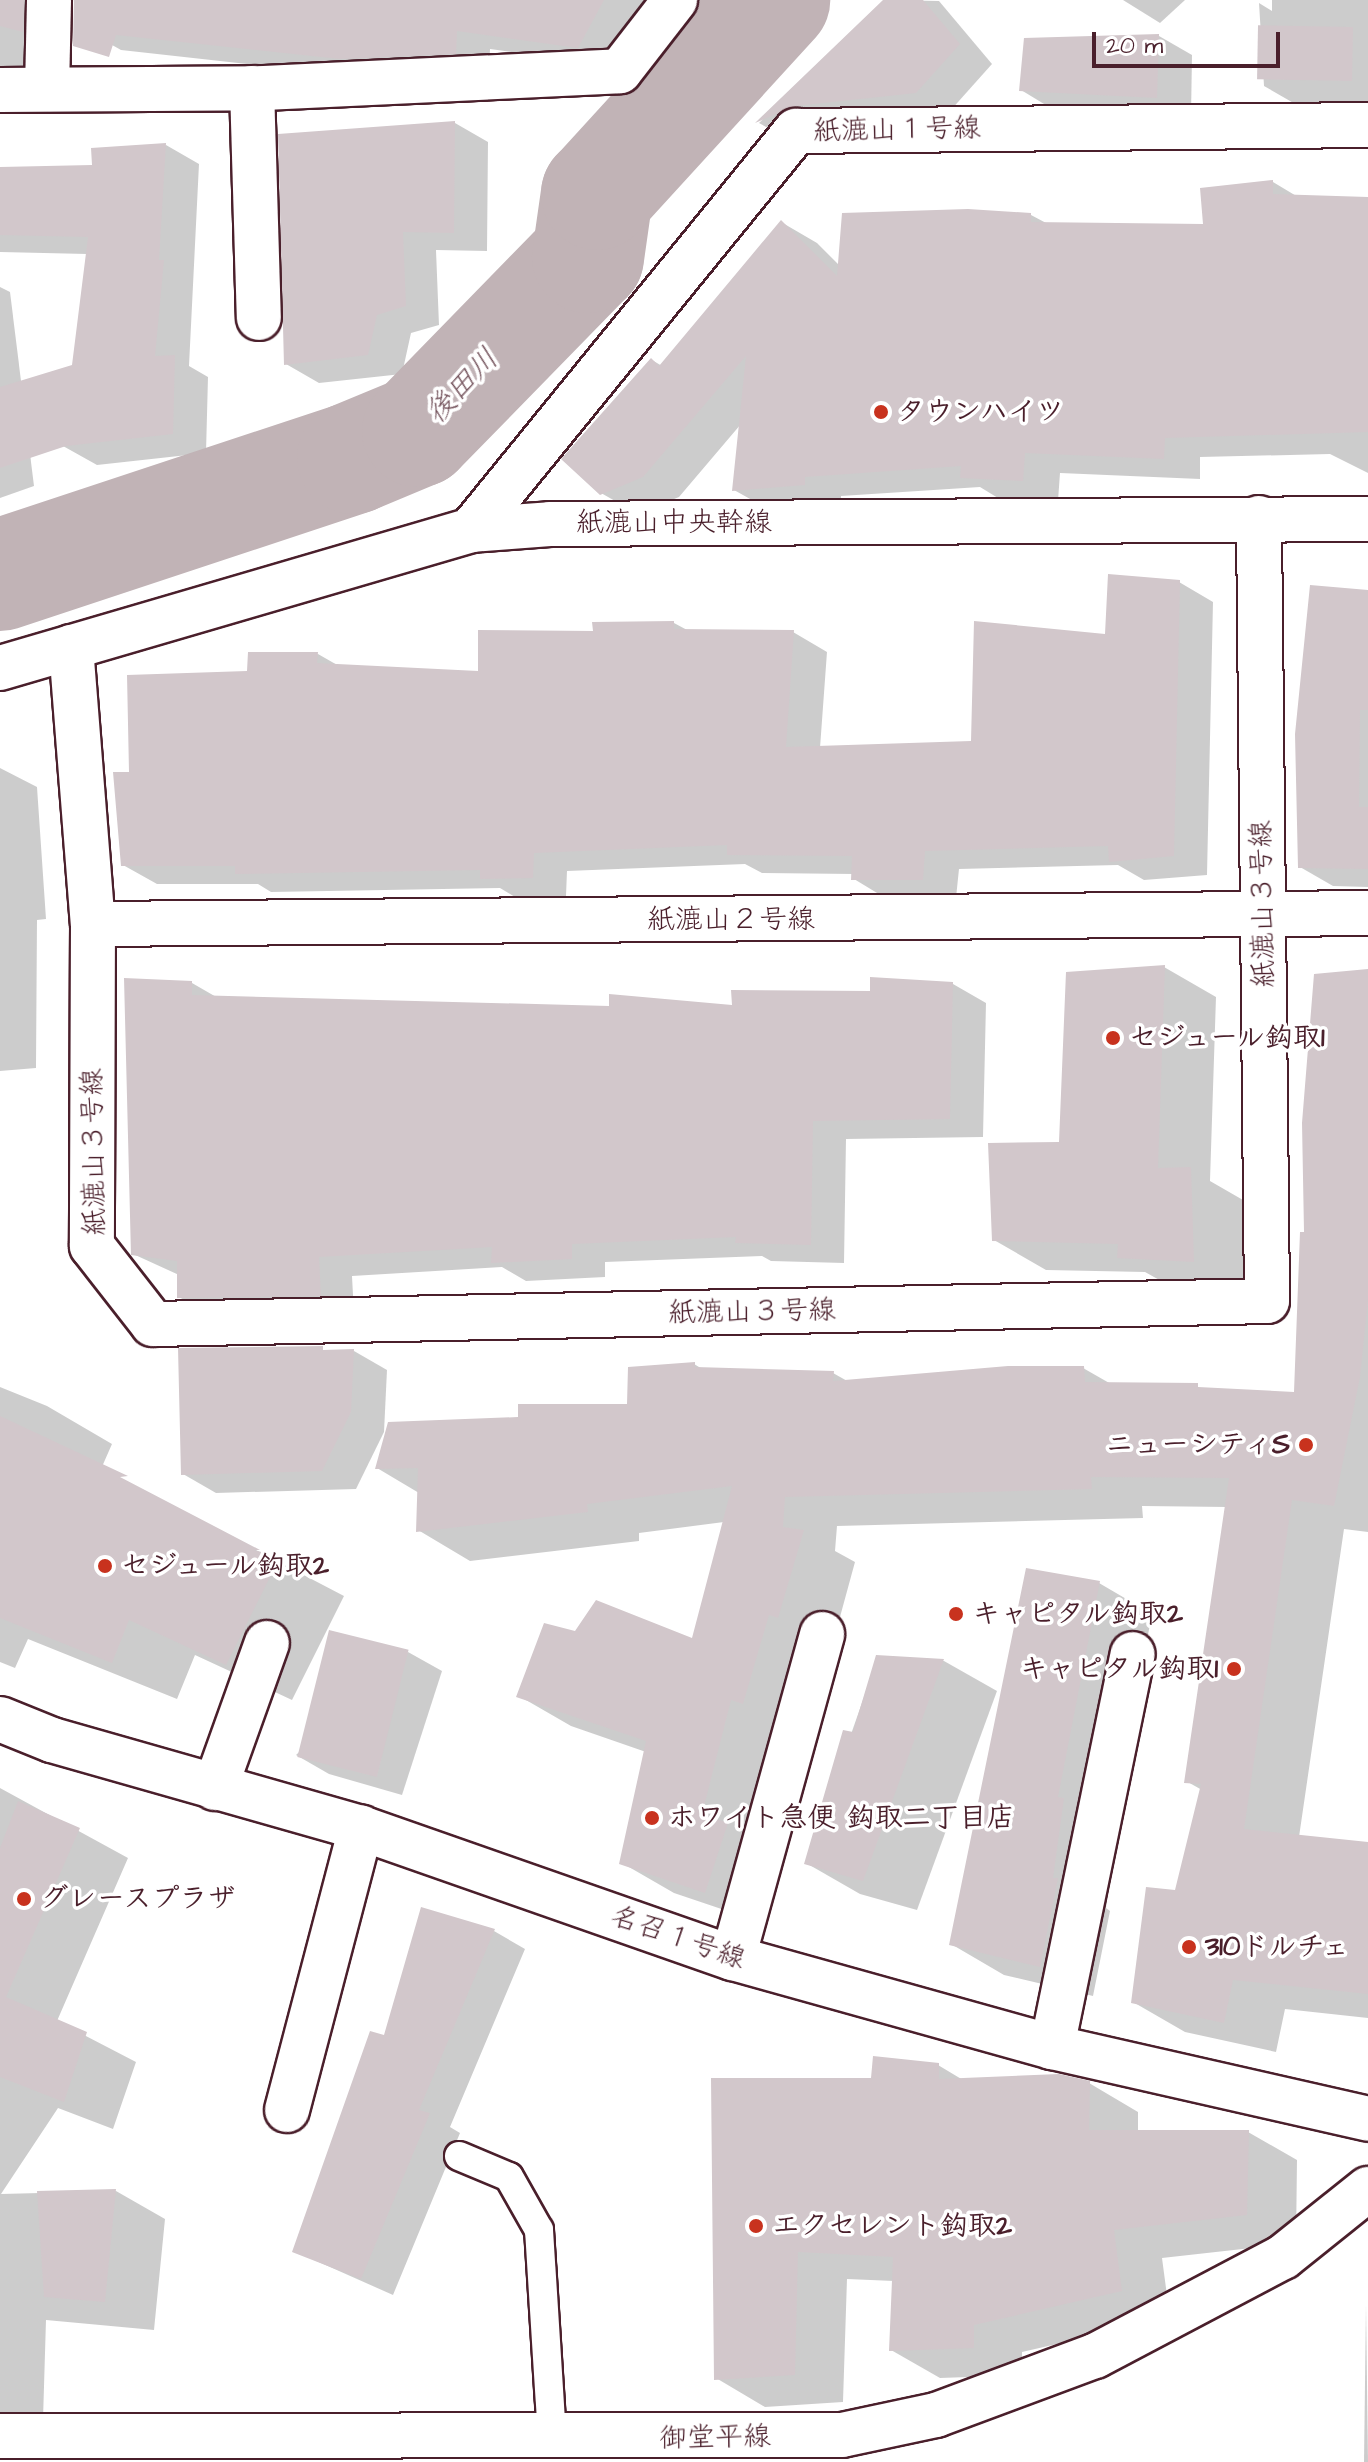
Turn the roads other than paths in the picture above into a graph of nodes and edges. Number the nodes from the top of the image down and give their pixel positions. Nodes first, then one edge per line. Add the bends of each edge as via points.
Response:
1 (49, 0) edge
2 (675, 0) edge
3 (252, 88) junction
4 (47, 89) junction
5 (0, 90) edge
6 (1368, 125) edge
7 (259, 318) dead end
8 (1259, 518) junction
9 (1368, 519) edge
10 (471, 530) junction
11 (71, 647) junction
12 (0, 668) edge
13 (1368, 913) edge
14 (1263, 916) junction
15 (93, 924) junction
16 (822, 1634) dead end
17 (267, 1643) dead end
18 (1133, 1654) dead end
19 (0, 1719) edge
20 (215, 1788) junction
21 (361, 1828) junction
22 (733, 1958) junction
23 (1052, 2047) junction
24 (287, 2110) dead end
25 (1368, 2119) edge
26 (459, 2156) dead end
27 (1368, 2189) edge
28 (0, 2436) edge
29 (552, 2439) junction
30 (842, 2448) edge

1 - 4 street
2 - 3 street via 620,71
3 - 4 street
3 - 7 street
4 - 5 street
6 - 10 street, 紙漉山１号線 via 796,131
8 - 9 street, 紙漉山中央幹線
8 - 10 street, 紙漉山中央幹線 via 550,524
8 - 14 street, 紙漉山３号線
10 - 11 street, 紙漉山中央幹線
11 - 12 street, 紙漉山中央幹線
11 - 15 street, 紙漉山３号線
13 - 14 street, 紙漉山２号線
14 - 15 street, 紙漉山２号線
14 - 15 street, 紙漉山３号線 via 1267,1301 153,1324 92,1246
16 - 22 street
17 - 20 street
18 - 23 street
19 - 20 street, 名召１号線 via 52,1740
20 - 21 street, 名召１号線
21 - 22 street, 名召１号線
21 - 24 street
22 - 23 street, 名召１号線
23 - 25 street, 名召１号線
26 - 29 lane via 509,2177 539,2230
27 - 30 street, 御堂平線 via 1283,2257 1095,2356
28 - 29 street, 御堂平線
29 - 30 street, 御堂平線

